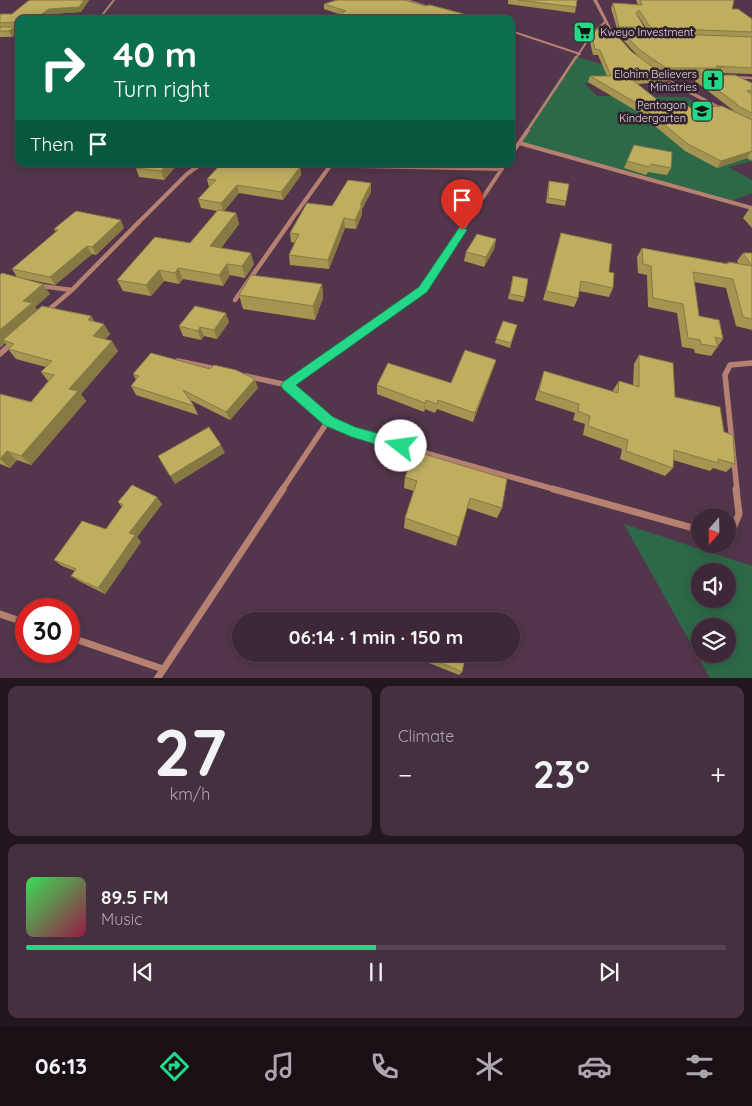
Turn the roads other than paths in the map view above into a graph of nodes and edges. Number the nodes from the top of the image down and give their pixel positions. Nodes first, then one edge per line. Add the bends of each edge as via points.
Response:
1 (114, 0) edge
2 (406, 0) edge
3 (595, 0) edge
4 (441, 10) edge
5 (102, 15) edge
6 (606, 21) junction
7 (0, 30) edge
8 (15, 30) edge
9 (515, 32) edge
10 (613, 35) junction
11 (622, 35) edge
12 (618, 43) edge
13 (580, 54) junction
14 (653, 73) edge
15 (707, 77) edge
16 (732, 77) edge
17 (661, 78) junction
18 (752, 78) edge
19 (735, 116) edge
20 (519, 143) junction
21 (515, 149) edge
22 (197, 167) edge
23 (329, 167) edge
24 (503, 167) edge
25 (752, 208) edge
26 (38, 286) edge
27 (72, 290) junction
28 (235, 300) dead end
29 (42, 315) edge
30 (14, 341) edge
31 (0, 354) edge
32 (174, 360) edge
33 (752, 363) edge
34 (221, 370) edge
35 (240, 375) edge
36 (287, 385) junction
37 (328, 421) junction
38 (736, 521) edge
39 (691, 527) edge
40 (0, 614) edge
41 (15, 619) edge
42 (80, 641) edge
43 (162, 669) junction
44 (157, 678) edge

1 - 5 street
2 - 4 street
3 - 6 street
6 - 10 street
6 - 13 street via 594,31
7 - 8 street
9 - 13 street
10 - 11 street
10 - 12 street
13 - 20 street
14 - 17 street
15 - 17 street
16 - 18 street
17 - 19 street
20 - 21 street
20 - 25 street
22 - 27 street
23 - 28 street
24 - 36 street via 423,290
26 - 27 street
27 - 29 street
30 - 31 street
32 - 34 street
33 - 38 street via 730,365 725,375 739,514
35 - 36 street
36 - 37 street
37 - 39 street via 383,441
37 - 43 street
40 - 41 street
42 - 43 street
43 - 44 street

